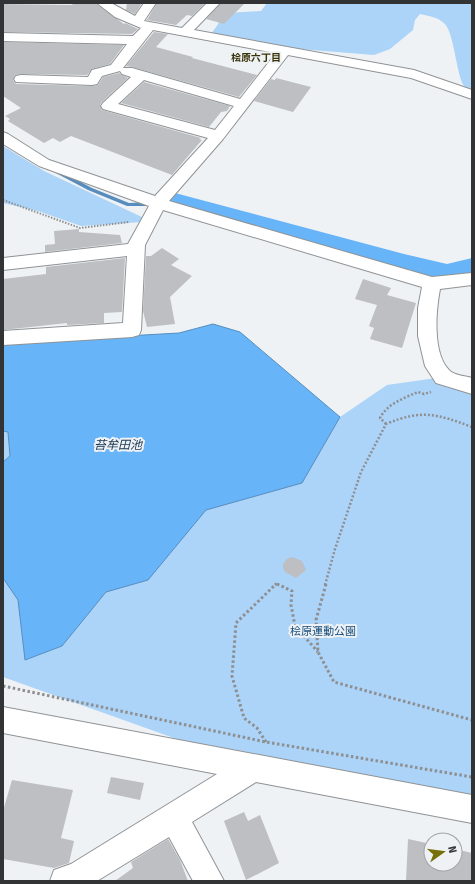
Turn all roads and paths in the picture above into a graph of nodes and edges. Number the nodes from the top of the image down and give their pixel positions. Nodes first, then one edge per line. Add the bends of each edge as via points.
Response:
1 (104, 3) edge
2 (150, 3) edge
3 (214, 3) edge
4 (137, 22) junction
5 (150, 25) junction
6 (185, 32) junction
7 (3, 37) edge
8 (137, 40) junction
9 (285, 50) junction
10 (116, 68) junction
11 (141, 75) junction
12 (21, 80) dead end
13 (472, 95) edge
14 (243, 104) junction
15 (218, 136) junction
16 (3, 137) edge
17 (3, 200) edge
18 (155, 211) junction
19 (136, 249) junction
20 (3, 264) edge
21 (472, 279) edge
22 (432, 283) junction
23 (3, 338) edge
24 (443, 378) junction
25 (472, 386) edge
26 (386, 424) junction
27 (472, 427) edge
28 (318, 652) junction
29 (3, 686) edge
30 (3, 720) edge
31 (472, 720) edge
32 (260, 754) junction
33 (472, 777) edge
34 (472, 809) edge
35 (174, 818) junction
36 (65, 881) edge
37 (209, 881) edge

1 - 4 street via 119,14
2 - 4 street
3 - 6 street
4 - 5 street
5 - 6 street
5 - 8 street
6 - 9 street
7 - 8 street
8 - 10 street
9 - 13 street via 414,74
9 - 14 street
10 - 11 street
10 - 12 street via 97,72 92,81
11 - 14 street
11 - 15 street via 108,106
14 - 15 street
15 - 18 street
16 - 18 street via 44,163
17 - 18 path via 80,228
18 - 19 street
18 - 22 street
19 - 20 street
19 - 23 street via 132,330
21 - 22 street
22 - 24 street via 427,308 427,336 435,366
24 - 25 street
24 - 26 path via 434,385 436,391 424,394 418,392 384,410 380,418
26 - 27 path via 408,415 423,414
26 - 28 path via 361,472 335,549 316,620
28 - 31 path via 334,682
28 - 32 path via 295,626 291,605 292,591 276,584 236,623 232,676 244,718 257,728
29 - 32 path
30 - 32 street
32 - 33 path
32 - 34 street
32 - 35 street
35 - 36 street
35 - 37 street

